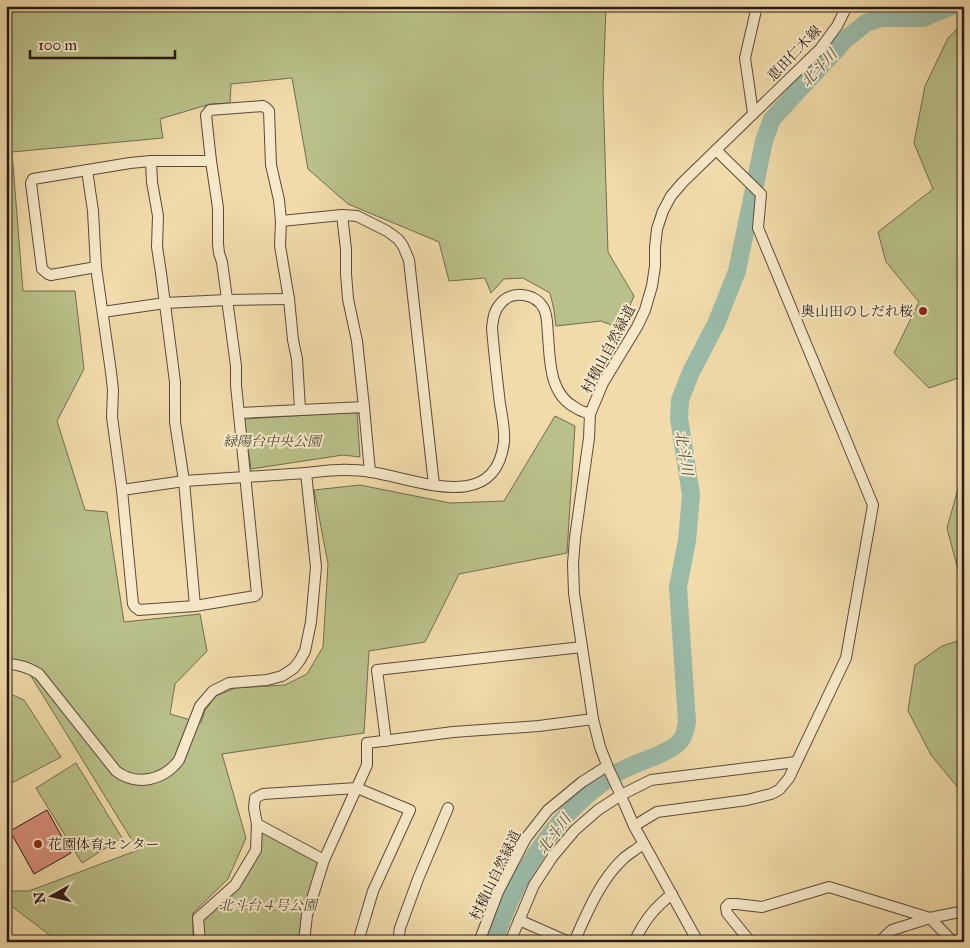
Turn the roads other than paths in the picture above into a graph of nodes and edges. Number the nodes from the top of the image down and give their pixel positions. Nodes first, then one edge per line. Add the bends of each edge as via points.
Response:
1 (757, 6) edge
2 (847, 6) edge
3 (753, 113) junction
4 (716, 150) junction
5 (151, 161) junction
6 (211, 161) junction
7 (87, 170) junction
8 (342, 215) junction
9 (280, 221) junction
10 (96, 267) junction
11 (288, 299) junction
12 (227, 300) junction
13 (165, 303) junction
14 (103, 312) junction
15 (364, 407) junction
16 (300, 409) junction
17 (240, 413) junction
18 (590, 414) junction
19 (306, 472) junction
20 (370, 472) junction
21 (246, 477) junction
22 (184, 481) junction
23 (434, 485) junction
24 (122, 490) junction
25 (195, 606) junction
26 (582, 647) junction
27 (6, 664) edge
28 (593, 719) junction
29 (386, 741) junction
30 (796, 762) junction
31 (608, 768) junction
32 (357, 788) junction
33 (620, 792) junction
34 (448, 808) dead end
35 (257, 824) junction
36 (634, 826) junction
37 (643, 844) junction
38 (324, 860) junction
39 (672, 894) junction
40 (964, 911) edge
41 (930, 918) junction
42 (519, 920) junction
43 (304, 941) edge
44 (881, 941) edge
45 (200, 942) edge
46 (298, 942) edge
47 (359, 942) edge
48 (398, 942) edge
49 (478, 942) edge
50 (510, 942) edge
51 (569, 942) edge
52 (574, 942) edge
53 (634, 942) edge
54 (698, 942) edge
55 (752, 942) edge
56 (953, 942) edge

1 - 3 street via 745,58
2 - 3 street, 恵田仁木線 via 820,49
3 - 4 street, 村積山自然緑道
4 - 18 street, 村積山自然緑道 via 683,182 663,211 657,229 655,266 645,310 603,383
4 - 30 street via 761,194 758,228 873,505 846,658
5 - 6 street
5 - 7 street
5 - 13 street via 158,216 156,247
6 - 9 street via 207,113 212,110 266,108 269,111 271,165 280,200
6 - 12 street via 219,215 219,253
7 - 10 street
7 - 10 street via 33,179 31,182 42,269 51,275
8 - 9 street
8 - 15 street via 348,299 357,341
8 - 23 street via 364,218 387,231 398,239 409,260
9 - 11 street via 280,246
10 - 14 street
11 - 12 street
11 - 16 street
12 - 13 street
12 - 17 street
13 - 14 street
13 - 22 street via 176,382 175,422
14 - 24 street
15 - 16 street
15 - 20 street
16 - 17 street
17 - 21 street
18 - 23 street via 575,408 557,388 552,374 543,306 530,296 508,297 492,319 504,431 500,459 492,473 475,484 461,488
18 - 26 street, 村積山自然緑道 via 573,564
19 - 20 street
19 - 21 street
19 - 27 street via 316,567 305,651 294,668 282,676 230,683 213,691 200,706 179,760 162,775 141,780 124,777 39,674 26,666
20 - 23 street
21 - 22 street
21 - 25 street via 257,594
22 - 24 street
22 - 25 street
24 - 25 street via 135,608
26 - 28 street, 村積山自然緑道
26 - 29 street via 377,670
28 - 29 street
28 - 31 street, 村積山自然緑道
29 - 32 street via 367,743 367,765
30 - 33 street via 651,780
30 - 36 street via 789,778 771,794 657,812
31 - 33 street, 村積山自然緑道
31 - 49 street, 村積山自然緑道 via 582,782 548,810 526,838 498,892
32 - 35 street via 263,794 255,798
32 - 38 street
32 - 47 street via 410,810 373,891
33 - 36 street, 村積山自然緑道
33 - 42 street via 575,830 553,856 534,885
34 - 48 street via 418,879
35 - 38 street
35 - 45 street via 256,850 235,885 198,918
36 - 37 street, 村積山自然緑道
37 - 39 street, 村積山自然緑道
37 - 52 street via 608,877
38 - 43 street via 307,915
39 - 53 street via 643,924
39 - 54 street, 村積山自然緑道
40 - 41 street
41 - 44 street via 892,930
41 - 55 street via 829,886 762,907 730,904 726,907 727,913
41 - 56 street
42 - 50 street
42 - 51 street
43 - 46 street

